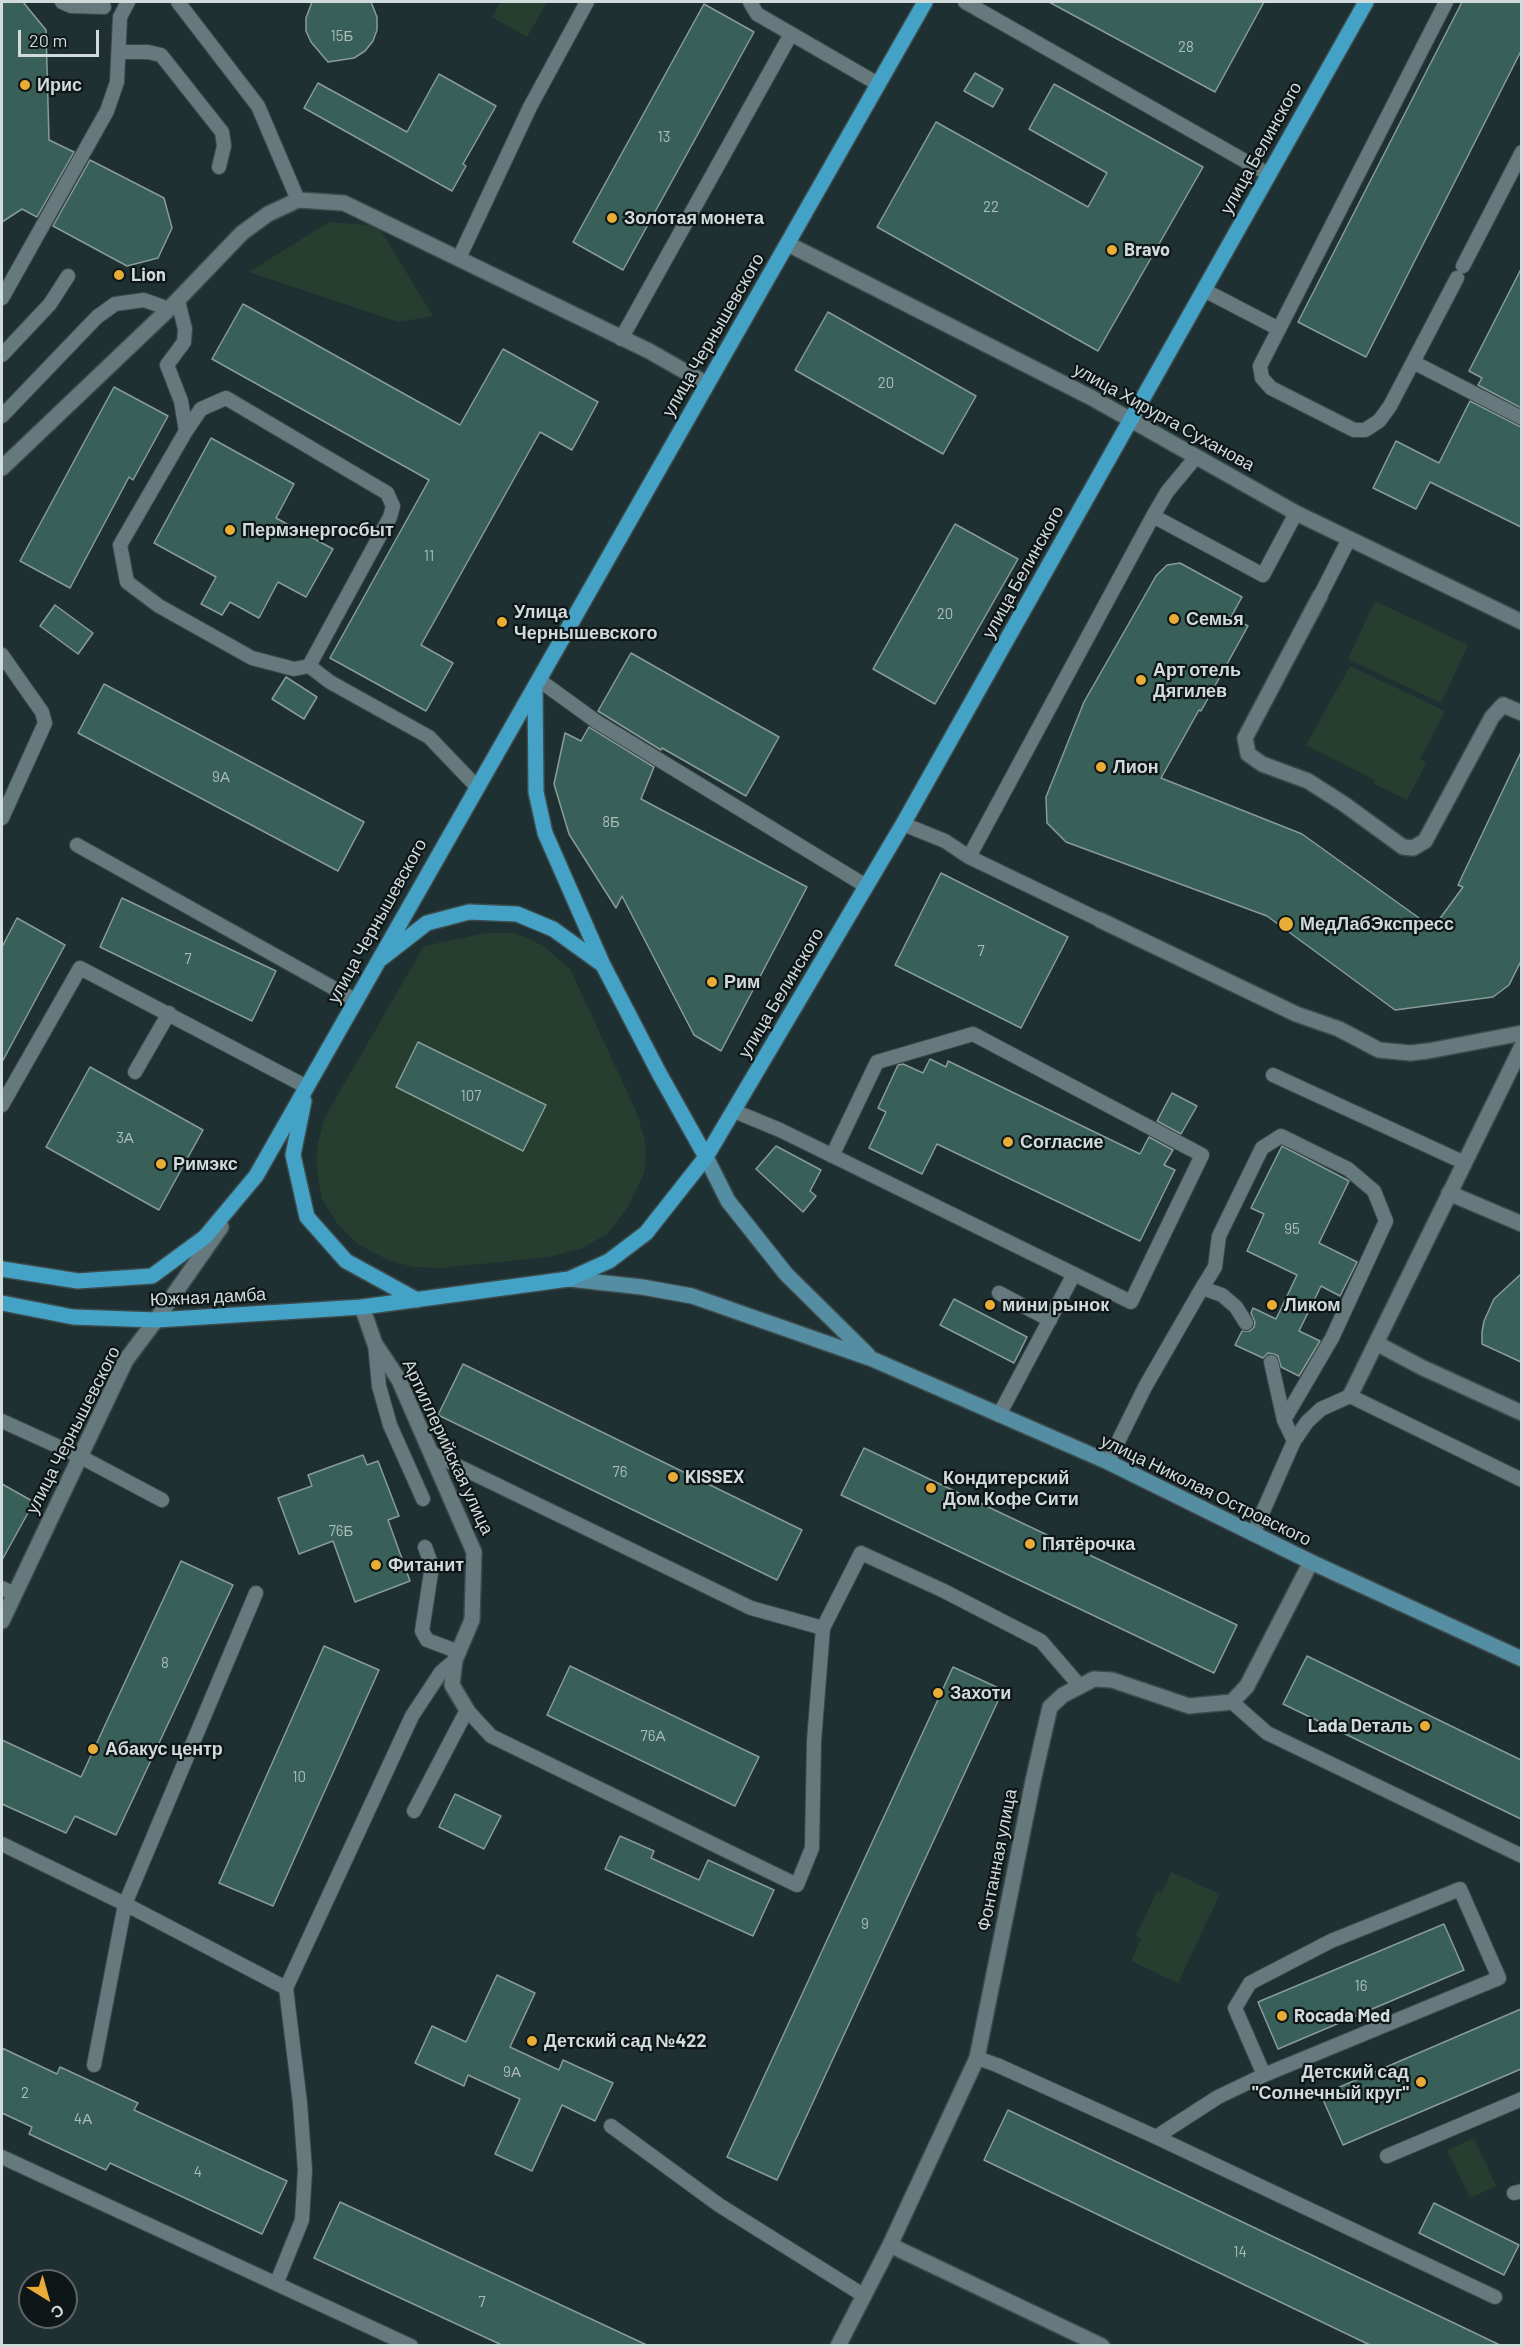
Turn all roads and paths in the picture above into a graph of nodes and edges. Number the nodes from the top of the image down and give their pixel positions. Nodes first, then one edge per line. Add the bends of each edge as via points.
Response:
1 (62, 2) edge
2 (128, 2) edge
3 (178, 2) edge
4 (587, 2) edge
5 (750, 2) edge
6 (925, 2) edge
7 (965, 2) edge
8 (1365, 2) edge
9 (1446, 2) edge
10 (100, 4) edge
11 (120, 17) junction
12 (791, 34) junction
13 (119, 52) junction
14 (878, 84) junction
15 (1521, 152) edge
16 (219, 167) dead end
17 (1268, 174) junction
18 (298, 200) junction
19 (788, 244) junction
20 (459, 258) junction
21 (68, 276) dead end
22 (1203, 290) junction
23 (2, 298) edge
24 (173, 305) junction
25 (1279, 329) junction
26 (621, 339) junction
27 (2, 356) edge
28 (1413, 362) junction
29 (707, 384) junction
30 (2, 416) edge
31 (1521, 418) edge
32 (1131, 420) junction
33 (186, 431) junction
34 (1196, 457) junction
35 (2, 468) edge
36 (1296, 513) junction
37 (1153, 516) junction
38 (1349, 539) junction
39 (1320, 596) joint
40 (1521, 622) edge
41 (2, 655) edge
42 (309, 666) junction
43 (537, 683) junction
44 (1521, 713) edge
45 (476, 786) junction
46 (2, 818) edge
47 (903, 824) junction
48 (77, 845) dead end
49 (969, 857) junction
50 (866, 886) junction
51 (1100, 920) joint
52 (375, 964) junction
53 (603, 965) junction
54 (355, 1000) junction
55 (169, 1014) junction
56 (1521, 1033) edge
57 (1521, 1046) edge
58 (135, 1072) dead end
59 (1273, 1075) dead end
60 (307, 1087) junction
61 (2, 1105) edge
62 (734, 1111) junction
63 (832, 1156) junction
64 (706, 1157) junction
65 (1465, 1162) junction
66 (256, 1176) junction
67 (1449, 1193) junction
68 (1521, 1224) edge
69 (2, 1269) edge
70 (1074, 1274) junction
71 (568, 1280) junction
72 (1202, 1288) junction
73 (999, 1293) dead end
74 (417, 1300) junction
75 (2, 1303) edge
76 (362, 1307) junction
77 (156, 1320) junction
78 (1050, 1320) junction
79 (1246, 1323) dead end
80 (1376, 1343) junction
81 (375, 1344) junction
82 (872, 1359) junction
83 (1271, 1362) dead end
84 (1350, 1396) junction
85 (1521, 1413) edge
86 (999, 1414) junction
87 (1284, 1420) junction
88 (2, 1421) edge
89 (1294, 1441) junction
90 (431, 1453) junction
91 (79, 1456) junction
92 (1108, 1462) junction
93 (1521, 1480) edge
94 (423, 1499) dead end
95 (162, 1500) dead end
96 (1253, 1534) junction
97 (425, 1547) dead end
98 (1311, 1562) junction
99 (8, 1591) edge
100 (256, 1593) dead end
101 (2, 1621) edge
102 (823, 1628) junction
103 (457, 1656) junction
104 (1521, 1659) edge
105 (1079, 1685) junction
106 (1232, 1702) junction
107 (467, 1710) junction
108 (414, 1811) dead end
109 (2, 1844) edge
110 (1521, 1856) edge
111 (125, 1904) junction
112 (286, 1988) junction
113 (977, 2058) junction
114 (94, 2065) dead end
115 (1264, 2075) junction
116 (1521, 2100) edge
117 (611, 2126) dead end
118 (1156, 2137) junction
119 (1386, 2156) dead end
120 (2, 2157) edge
121 (890, 2245) junction
122 (277, 2282) junction
123 (863, 2295) junction
124 (1495, 2297) dead end
125 (411, 2346) edge
126 (838, 2346) edge
127 (1102, 2346) edge

1 - 10 lane via 72,6
2 - 11 lane
3 - 18 lane via 258,106
4 - 20 lane via 530,107
5 - 12 lane via 757,14
6 - 14 main road, улица Чернышевского
7 - 17 lane
8 - 17 main road, улица Белинского
9 - 25 lane
10 - 11 lane
11 - 13 lane
12 - 14 lane
12 - 26 lane
13 - 16 lane via 161,55 222,132 224,146
13 - 23 lane via 117,82 107,111
14 - 19 main road, улица Чернышевского
15 - 28 lane
17 - 22 main road, улица Белинского
18 - 20 street via 344,203
18 - 24 street via 268,214 242,233
19 - 29 main road, улица Чернышевского
19 - 32 street, улица Хирурга Суханова
20 - 26 street
21 - 27 lane via 50,304
22 - 25 lane
22 - 32 main road, улица Белинского
24 - 30 lane via 144,300 115,304 97,317
24 - 33 lane via 185,329 184,342 167,365 182,401
24 - 35 street
25 - 28 lane via 1260,366 1262,378 1270,388 1354,430 1365,430 1379,421
26 - 29 street
28 - 31 lane
29 - 43 main road, улица Чернышевского
32 - 34 street, улица Хирурга Суханова
32 - 47 main road, улица Белинского
33 - 42 lane via 120,544 127,582 159,606 252,658 294,669
33 - 42 lane via 201,410 226,398 387,493 393,506 390,517
34 - 36 street, улица Хирурга Суханова
34 - 37 lane
36 - 37 lane via 1263,575
36 - 38 street, улица Хирурга Суханова
37 - 49 lane
38 - 39 lane
38 - 40 street, улица Хирурга Суханова
39 - 44 street via 1245,738 1248,754 1262,764 1308,781 1403,847 1413,848 1425,841 1492,717 1503,705
41 - 46 lane via 42,712 45,723
42 - 45 lane via 330,682 429,737
43 - 45 main road, улица Чернышевского
43 - 50 lane
43 - 53 main road via 536,792 545,833
45 - 52 main road, улица Чернышевского
47 - 49 lane via 945,841
47 - 50 main road, улица Белинского
48 - 54 lane
49 - 51 lane
50 - 62 main road, улица Белинского
51 - 56 street via 1379,1050 1428,1051
52 - 53 main road via 427,923 469,912 517,914 553,929
52 - 54 main road, улица Чернышевского
53 - 64 main road
54 - 60 main road, улица Чернышевского
55 - 58 lane
55 - 60 lane
55 - 61 lane via 80,968
57 - 65 street
59 - 65 lane
60 - 66 main road, улица Чернышевского
60 - 74 main road via 293,1155 307,1217 346,1261
62 - 63 lane
62 - 64 main road, улица Белинского
63 - 70 lane
63 - 70 lane via 877,1062 974,1034 1202,1155 1131,1302
64 - 71 main road, улица Белинского via 646,1233 609,1261
64 - 82 main road, улица Николая Островского via 728,1201 786,1274
65 - 67 street
66 - 69 main road, улица Чернышевского via 205,1237 152,1276 78,1281
66 - 77 street, улица Чернышевского
67 - 68 street
67 - 80 street
70 - 78 lane
71 - 74 main road, Южная дамба
71 - 82 main road, улица Николая Островского via 692,1296
72 - 79 lane via 1222,1295
72 - 87 lane via 1215,1267 1219,1236 1262,1148 1281,1136 1348,1169 1374,1191 1386,1221 1332,1338
72 - 92 lane via 1145,1387
73 - 78 lane
74 - 76 main road, Южная дамба
75 - 77 main road, Южная дамба via 73,1317
76 - 77 main road, Южная дамба
76 - 81 street, Артиллерийская улица
77 - 91 street, улица Чернышевского via 126,1360
78 - 86 lane
80 - 84 street
80 - 85 street
81 - 90 street, Артиллерийская улица via 399,1380
81 - 94 lane via 390,1425
82 - 86 main road, улица Николая Островского
83 - 87 lane
84 - 89 lane via 1312,1416
84 - 93 lane
86 - 92 main road, улица Николая Островского
87 - 89 lane
88 - 91 lane
89 - 96 lane
90 - 102 lane via 751,1608
90 - 103 street, Артиллерийская улица via 474,1552 472,1620
91 - 95 lane
91 - 99 street, улица Чернышевского
92 - 96 main road, улица Николая Островского
96 - 98 main road, улица Николая Островского
97 - 103 lane via 432,1566 422,1631 427,1640
98 - 104 main road, улица Николая Островского
98 - 106 street via 1247,1686
99 - 101 street, улица Чернышевского
100 - 111 lane
102 - 105 lane via 861,1553 1041,1641
102 - 107 lane via 814,1742 812,1848 797,1885 491,1736
103 - 107 street, Артиллерийская улица via 452,1685
103 - 112 lane via 441,1672 412,1716
105 - 106 street, Фонтанная улица via 1094,1679 1112,1680 1189,1706
105 - 113 street, Фонтанная улица via 1050,1707 1045,1724
106 - 110 lane via 1268,1733
107 - 108 lane
109 - 111 lane
111 - 112 lane
111 - 114 lane
112 - 122 lane via 305,2170 302,2220
113 - 118 lane
113 - 121 street, Фонтанная улица
115 - 115 lane via 1499,1978 1460,1889 1331,1941 1250,1983 1235,2008
115 - 118 lane via 1218,2097
116 - 119 lane
117 - 123 lane via 718,2205
118 - 124 lane
120 - 122 lane
121 - 123 street, Фонтанная улица
121 - 127 street
122 - 125 lane
123 - 126 street, Фонтанная улица

